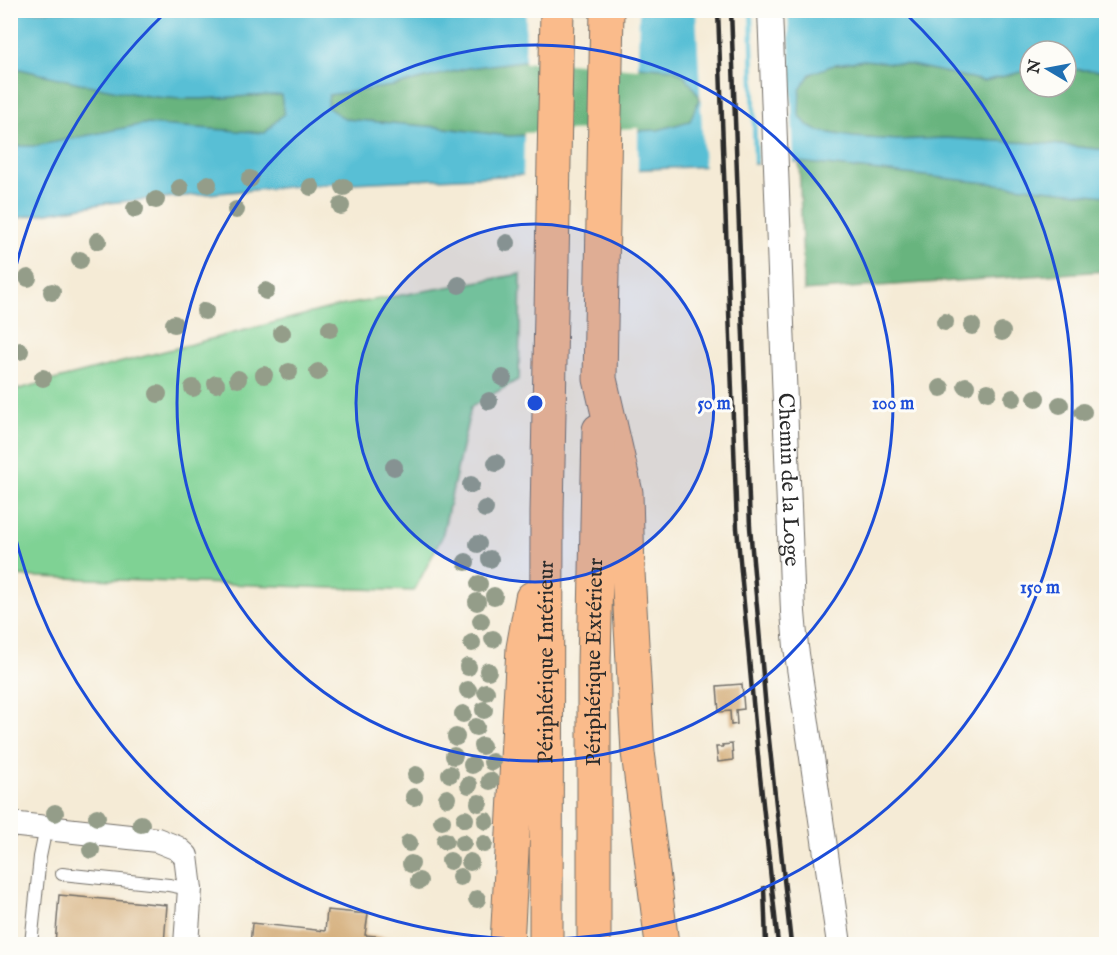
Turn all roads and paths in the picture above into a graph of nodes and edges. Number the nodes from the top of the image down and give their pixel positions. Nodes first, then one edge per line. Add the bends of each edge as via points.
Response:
1 (557, 10) edge
2 (607, 10) edge
3 (770, 10) edge
4 (600, 379) junction
5 (547, 513) junction
6 (10, 824) edge
7 (46, 828) junction
8 (62, 874) dead end
9 (190, 889) junction
10 (31, 945) edge
11 (186, 945) edge
12 (507, 945) edge
13 (546, 945) edge
14 (594, 945) edge
15 (662, 945) edge
16 (838, 945) edge

1 - 5 highway, Périphérique Intérieur
2 - 4 highway
3 - 16 street, Chemin de la Loge via 793,612
4 - 14 highway, Périphérique Extérieur
4 - 15 highway via 626,493 638,752
5 - 12 highway via 524,648
5 - 13 highway, Périphérique Intérieur
6 - 7 street
7 - 9 street via 157,840 177,848 186,856
7 - 10 lane
8 - 9 lane
9 - 11 street

